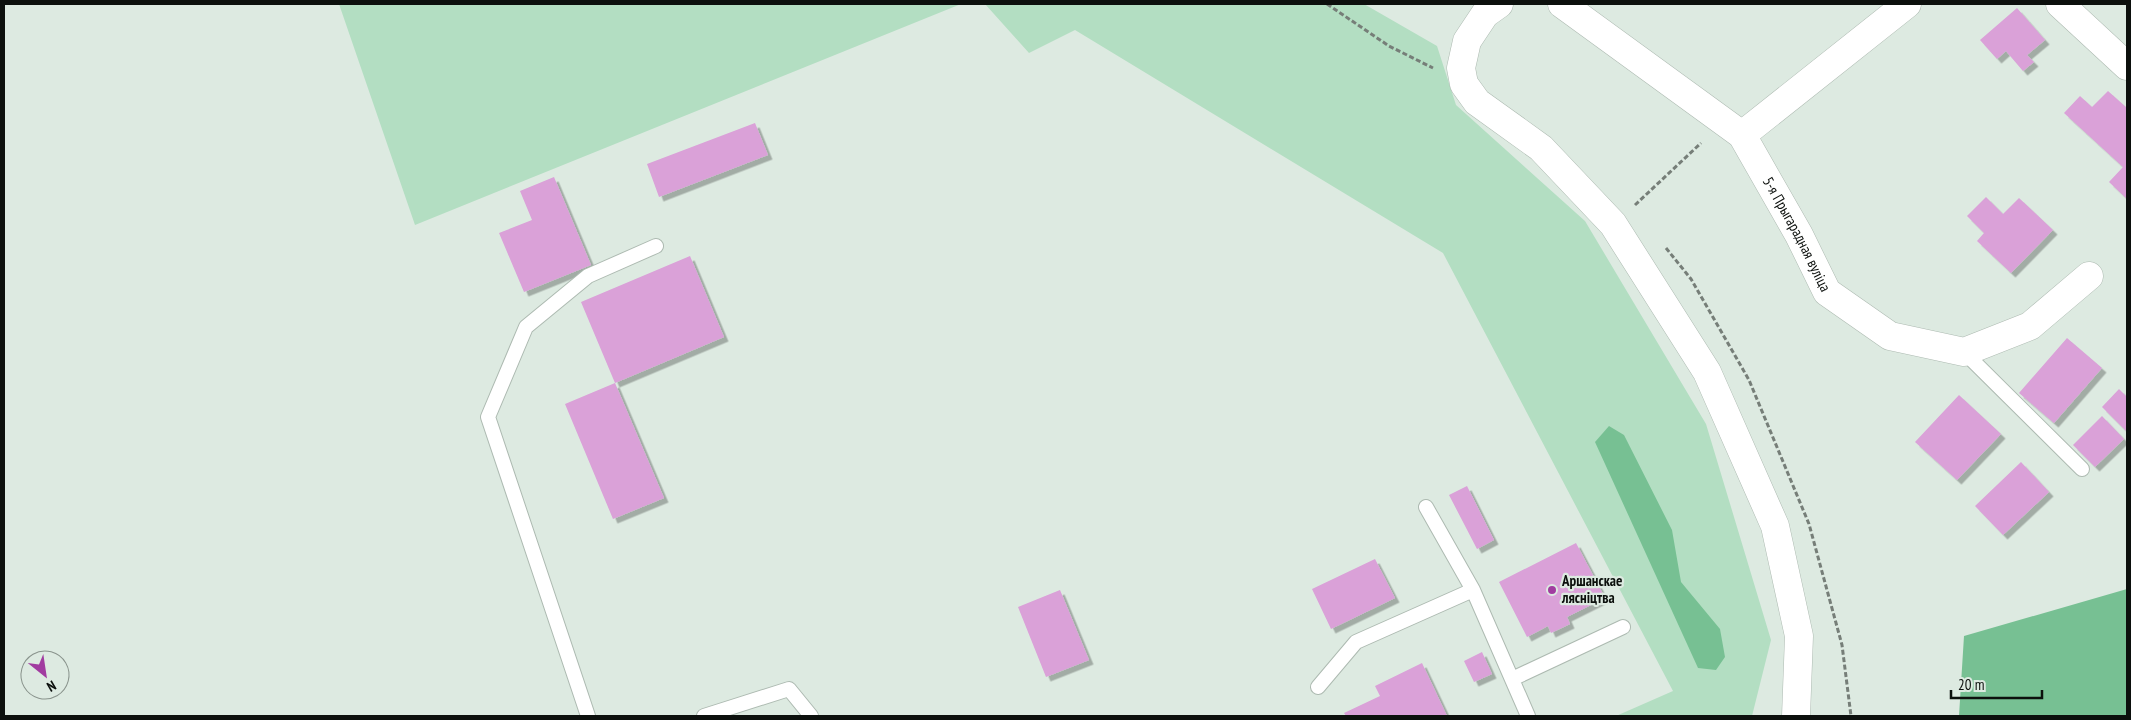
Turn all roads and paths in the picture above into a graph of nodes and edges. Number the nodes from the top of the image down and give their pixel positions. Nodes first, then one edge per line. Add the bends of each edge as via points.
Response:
1 (1327, 4) edge
2 (1499, 4) edge
3 (1562, 4) edge
4 (1907, 4) edge
5 (2060, 4) edge
6 (2127, 66) edge
7 (1464, 84) junction
8 (1742, 135) junction
9 (656, 246) dead end
10 (2089, 276) dead end
11 (1964, 352) junction
12 (2082, 469) dead end
13 (1426, 507) dead end
14 (1473, 590) junction
15 (1623, 627) dead end
16 (1512, 679) junction
17 (1318, 687) dead end
18 (588, 716) edge
19 (704, 716) edge
20 (811, 716) edge
21 (1528, 716) edge
22 (1796, 716) edge

1 - 7 path via 1389,46
2 - 7 street via 1485,14 1467,41 1460,68
3 - 8 street, 5-я Прыгарадная вуліца
4 - 8 street
5 - 6 street
7 - 22 street via 1477,102 1541,148 1613,224 1707,372 1775,526 1799,636
8 - 11 street, 5-я Прыгарадная вуліца via 1799,235 1827,292 1890,336
9 - 18 lane via 588,276 526,327 488,417
10 - 11 street via 2030,326
11 - 12 lane
13 - 14 lane
14 - 16 lane
14 - 17 lane via 1356,642
15 - 16 lane
16 - 21 lane
19 - 20 lane via 789,689

